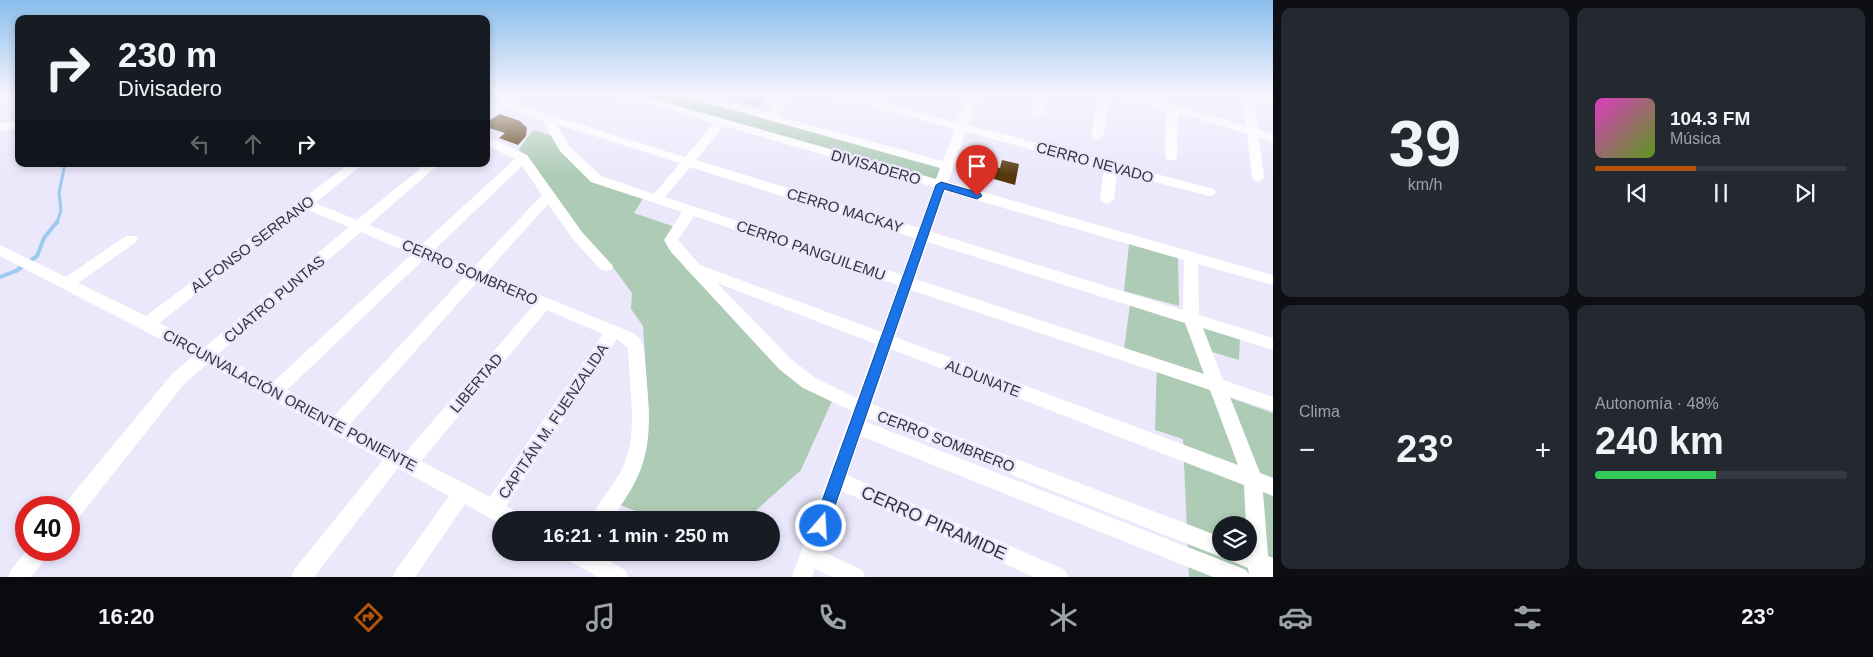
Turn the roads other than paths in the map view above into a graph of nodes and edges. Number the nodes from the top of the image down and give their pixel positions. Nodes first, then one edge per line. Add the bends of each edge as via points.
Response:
1 (548, 121) edge
2 (559, 121) edge
3 (718, 121) edge
4 (785, 121) edge
5 (939, 121) edge
6 (963, 121) edge
7 (1100, 121) edge
8 (1172, 121) edge
9 (1216, 121) edge
10 (1252, 121) edge
11 (722, 122) junction
12 (15, 125) edge
13 (0, 127) edge
14 (962, 127) junction
15 (1253, 132) junction
16 (1097, 136) dead end
17 (1273, 138) edge
18 (490, 142) edge
19 (1171, 157) dead end
20 (523, 158) junction
21 (688, 161) junction
22 (948, 166) junction
23 (1111, 166) junction
24 (353, 167) edge
25 (430, 167) edge
26 (1258, 178) dead end
27 (941, 185) junction
28 (1209, 192) dead end
29 (550, 194) junction
30 (657, 198) junction
31 (1107, 200) dead end
32 (305, 204) junction
33 (691, 210) junction
34 (360, 227) junction
35 (923, 235) junction
36 (131, 239) dead end
37 (0, 250) edge
38 (423, 253) junction
39 (1191, 257) junction
40 (606, 266) dead end
41 (692, 268) junction
42 (477, 275) junction
43 (1273, 280) edge
44 (906, 282) junction
45 (67, 283) junction
46 (544, 303) junction
47 (1191, 318) junction
48 (148, 324) junction
49 (613, 332) junction
50 (886, 341) junction
51 (1273, 344) edge
52 (206, 355) junction
53 (1217, 386) junction
54 (275, 391) junction
55 (1273, 404) edge
56 (859, 417) junction
57 (337, 425) junction
58 (402, 460) junction
59 (837, 480) junction
60 (1253, 480) junction
61 (1273, 487) edge
62 (462, 492) junction
63 (80, 500) edge
64 (493, 509) junction
65 (497, 511) edge
66 (606, 511) edge
67 (1212, 545) edge
68 (810, 556) junction
69 (31, 561) edge
70 (591, 561) edge
71 (1249, 561) edge
72 (1263, 569) edge
73 (18, 577) edge
74 (301, 577) edge
75 (403, 577) edge
76 (618, 577) edge
77 (802, 577) edge
78 (855, 577) edge
79 (1058, 577) edge
80 (1239, 577) edge

1 - 30 street, CERRO PANGUILEMU via 564,148 596,180
2 - 21 street, CERRO MACKAY
3 - 11 street, DIVISADERO
4 - 22 street, DIVISADERO
5 - 14 street, CERRO NEVADO
6 - 14 street
7 - 16 street
8 - 19 street
9 - 15 street
10 - 15 street
11 - 21 street
11 - 27 street, DIVISADERO
12 - 13 street
14 - 22 street
14 - 23 street, CERRO NEVADO
15 - 17 street
15 - 26 street
18 - 20 street
20 - 29 street
20 - 38 street
21 - 30 street
21 - 35 street, CERRO MACKAY
22 - 27 street
23 - 28 street, CERRO NEVADO
23 - 31 street
24 - 32 street, ALFONSO SERRANO
25 - 34 street, CUATRO PUNTAS
27 - 35 street
27 - 39 street, DIVISADERO
29 - 40 street via 577,235
29 - 42 street
30 - 33 street, CERRO PANGUILEMU
32 - 34 street, CERRO SOMBRERO
32 - 48 street, ALFONSO SERRANO
33 - 41 street, CERRO SOMBRERO via 671,240
33 - 44 street, CERRO PANGUILEMU
34 - 38 street, CERRO SOMBRERO
34 - 52 street, CUATRO PUNTAS
35 - 44 street
35 - 47 street, CERRO MACKAY
36 - 45 street
37 - 45 street, CIRCUNVALACIÓN ORIENTE PONIENTE
38 - 42 street, CERRO SOMBRERO
38 - 54 street
39 - 43 street, DIVISADERO
39 - 47 street
41 - 50 street, ALDUNATE
41 - 56 street, CERRO SOMBRERO via 785,364
42 - 46 street, CERRO SOMBRERO
42 - 57 street
44 - 50 street
44 - 53 street, CERRO PANGUILEMU
45 - 48 street, CIRCUNVALACIÓN ORIENTE PONIENTE
46 - 49 street, CERRO SOMBRERO
46 - 58 street, LIBERTAD
47 - 51 street, CERRO MACKAY
47 - 53 street
48 - 52 street, CIRCUNVALACIÓN ORIENTE PONIENTE
49 - 64 street, CAPITÁN M. FUENZALIDA
49 - 66 street, CERRO SOMBRERO via 627,337 636,348 638,419 636,453 627,479
50 - 56 street
50 - 60 street, ALDUNATE
52 - 54 street, CIRCUNVALACIÓN ORIENTE PONIENTE
52 - 63 street, CUATRO PUNTAS via 178,379
53 - 55 street, CERRO PANGUILEMU
53 - 60 street
54 - 57 street, CIRCUNVALACIÓN ORIENTE PONIENTE
56 - 59 street
56 - 67 street, CERRO SOMBRERO
56 - 80 street, CERRO SOMBRERO
57 - 58 street, CIRCUNVALACIÓN ORIENTE PONIENTE
58 - 62 street, CIRCUNVALACIÓN ORIENTE PONIENTE
58 - 74 street, LIBERTAD
59 - 68 street
59 - 79 street, CERRO PIRAMIDE
60 - 61 street, ALDUNATE
60 - 72 street
62 - 64 street, CIRCUNVALACIÓN ORIENTE PONIENTE
62 - 75 street
64 - 65 street, CIRCUNVALACIÓN ORIENTE PONIENTE
68 - 77 street
68 - 78 street
69 - 73 street
70 - 76 street
71 - 72 street

